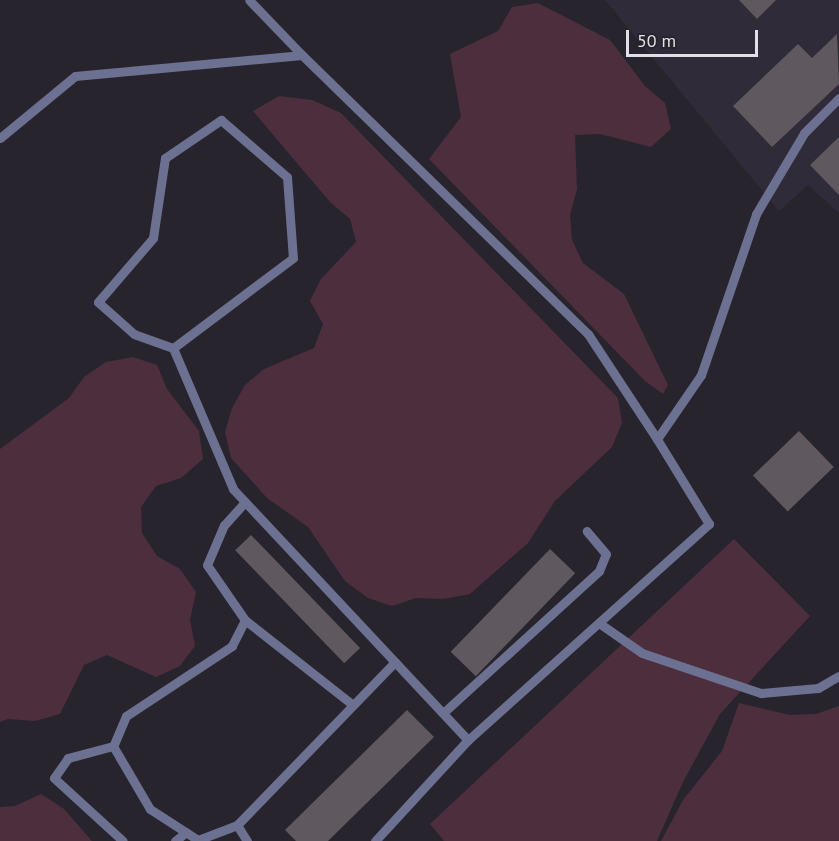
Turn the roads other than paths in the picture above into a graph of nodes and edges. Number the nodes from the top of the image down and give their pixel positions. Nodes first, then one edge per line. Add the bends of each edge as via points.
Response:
1 (249, 0) edge
2 (302, 55) junction
3 (839, 98) edge
4 (0, 138) edge
5 (173, 348) junction
6 (657, 439) junction
7 (245, 502) junction
8 (587, 531) dead end
9 (245, 620) junction
10 (599, 623) junction
11 (395, 662) junction
12 (839, 676) edge
13 (353, 705) junction
14 (443, 713) junction
15 (468, 740) junction
16 (113, 746) junction
17 (237, 825) junction
18 (186, 832) junction
19 (123, 841) edge
20 (175, 841) edge
21 (247, 841) edge
22 (375, 841) edge

1 - 2 lane
2 - 4 lane via 75,76
2 - 6 lane via 588,334
3 - 6 lane via 804,133 756,214 701,375
5 - 5 lane via 293,258 287,177 221,120 165,159 153,238 98,302 134,334
5 - 7 lane via 233,489
6 - 10 lane via 710,524
7 - 9 lane via 224,525 207,565
7 - 11 lane
8 - 14 lane via 606,554 599,571
9 - 13 lane
9 - 16 lane via 232,646 126,716
10 - 12 lane via 642,653 761,693 818,688
10 - 15 lane
11 - 13 lane
11 - 14 lane
13 - 17 lane
14 - 15 lane
15 - 22 lane
16 - 18 lane via 150,809
16 - 19 lane via 68,758 54,778
17 - 18 lane via 198,840
17 - 21 lane
18 - 20 lane

